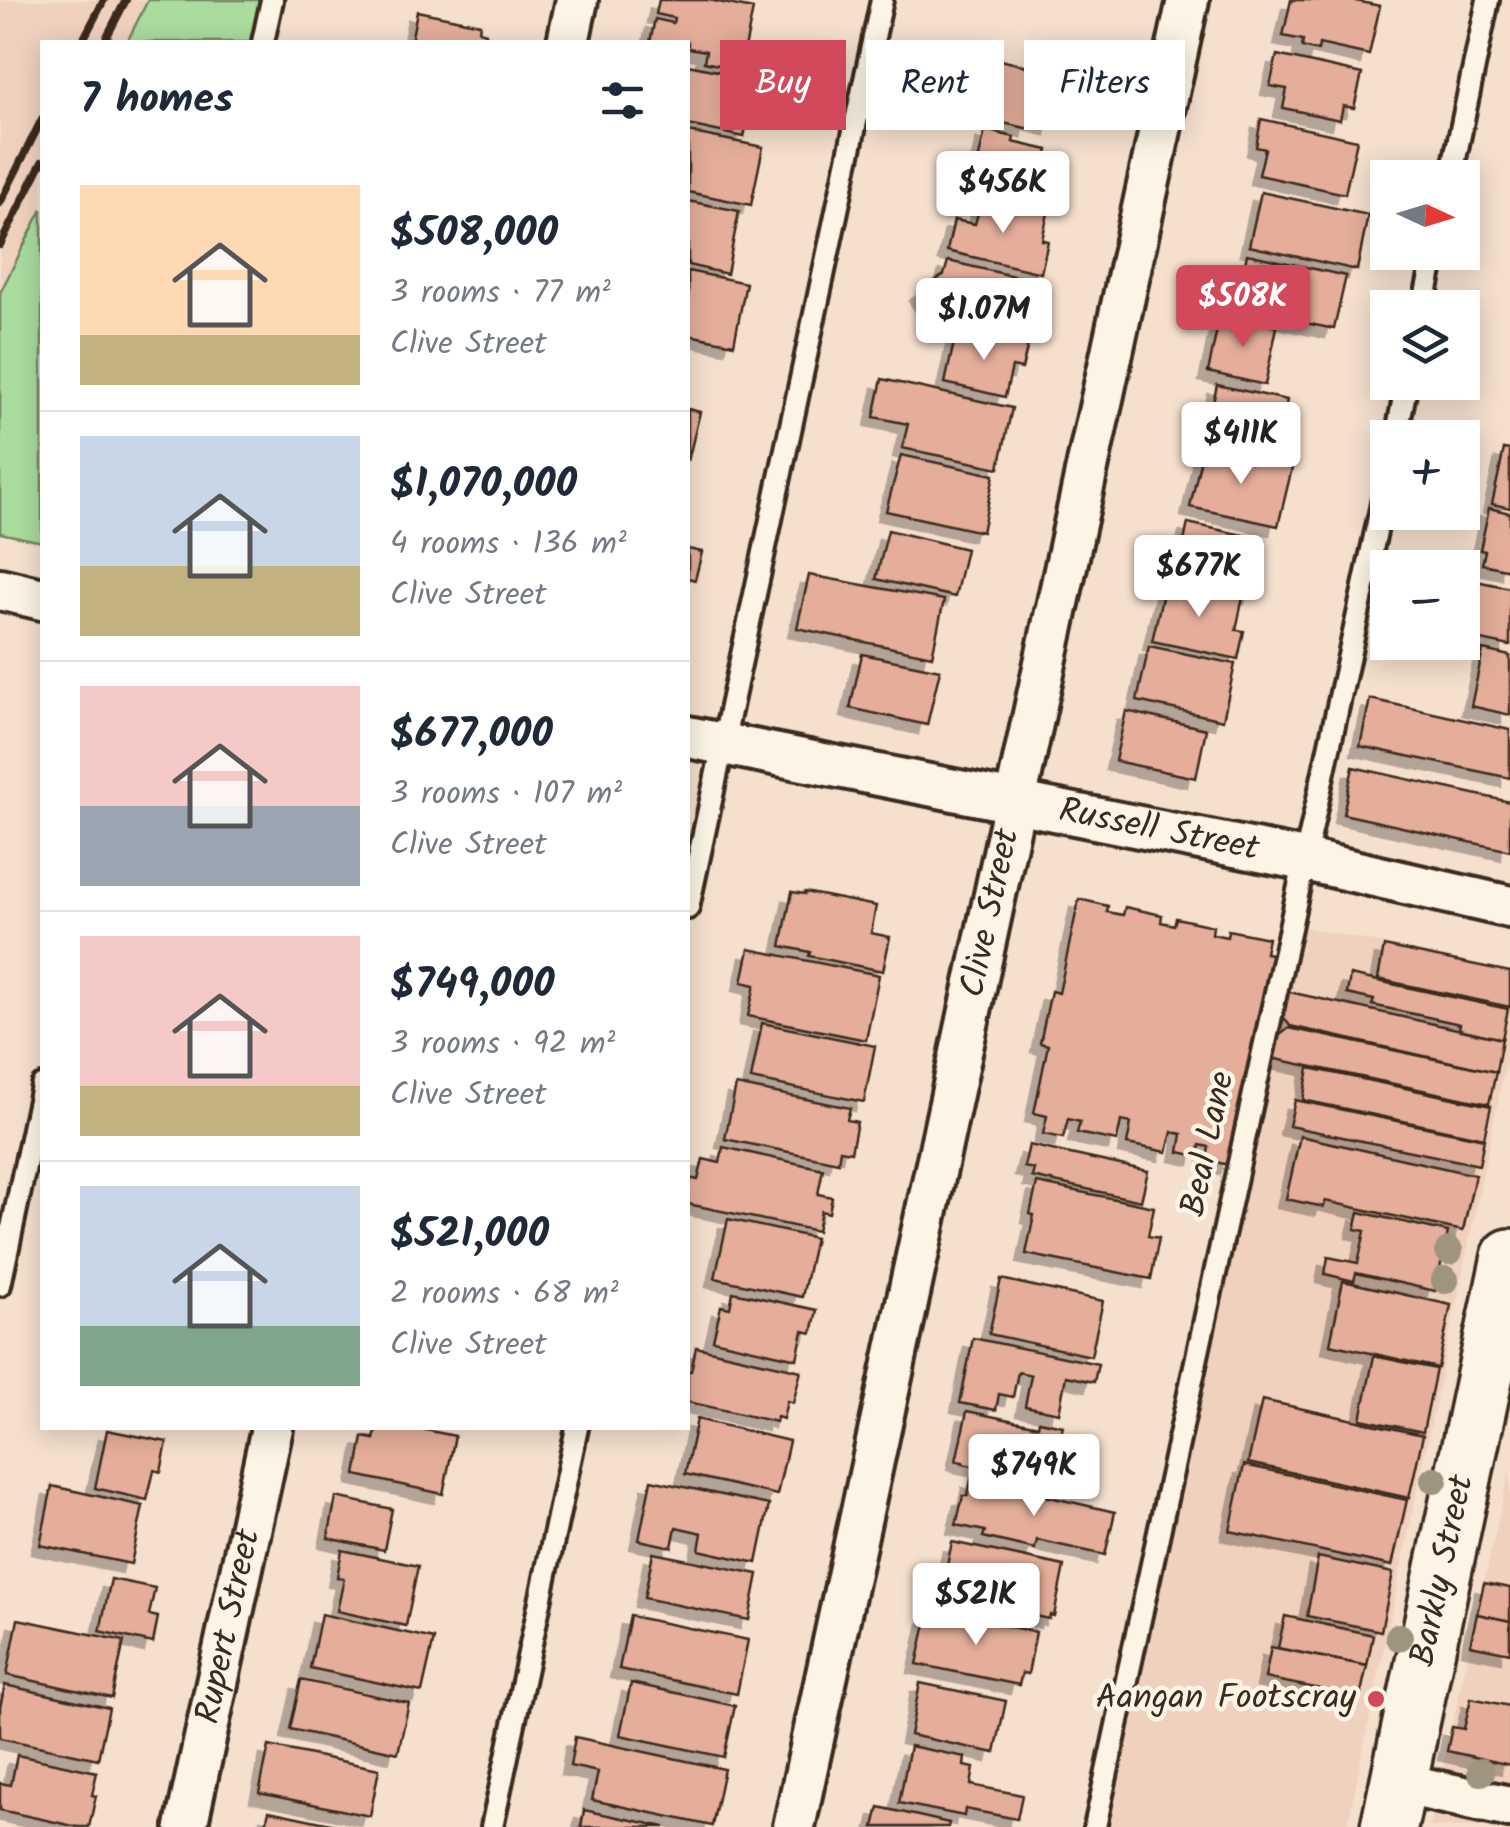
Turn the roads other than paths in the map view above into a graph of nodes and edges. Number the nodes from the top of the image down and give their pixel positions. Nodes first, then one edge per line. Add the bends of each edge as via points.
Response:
1 (272, 0) edge
2 (577, 0) edge
3 (882, 0) edge
4 (1188, 0) edge
5 (1488, 0) edge
6 (263, 40) edge
7 (568, 40) edge
8 (1455, 160) edge
9 (1376, 530) edge
10 (0, 589) edge
11 (40, 599) edge
12 (705, 741) edge
13 (1015, 804) junction
14 (1305, 860) junction
15 (690, 888) edge
16 (1510, 908) edge
17 (40, 1095) edge
18 (1510, 1257) edge
19 (0, 1284) edge
20 (1501, 1343) edge
21 (272, 1430) edge
22 (577, 1430) edge
23 (1393, 1805) edge
24 (1510, 1808) edge
25 (186, 1827) edge
26 (492, 1827) edge
27 (794, 1827) edge
28 (1095, 1827) edge

1 - 6 lane
2 - 7 street
3 - 12 lane
4 - 13 street, Clive Street
5 - 8 lane
9 - 14 lane, Beal Lane
10 - 11 street
12 - 13 street, Russell Street
12 - 15 lane
13 - 14 street, Russell Street
13 - 27 street, Clive Street
14 - 16 street, Russell Street
14 - 28 lane, Beal Lane
17 - 19 lane
18 - 20 street, Barkly Street
20 - 23 street, Barkly Street
21 - 25 street, Rupert Street
22 - 26 lane
23 - 24 street

